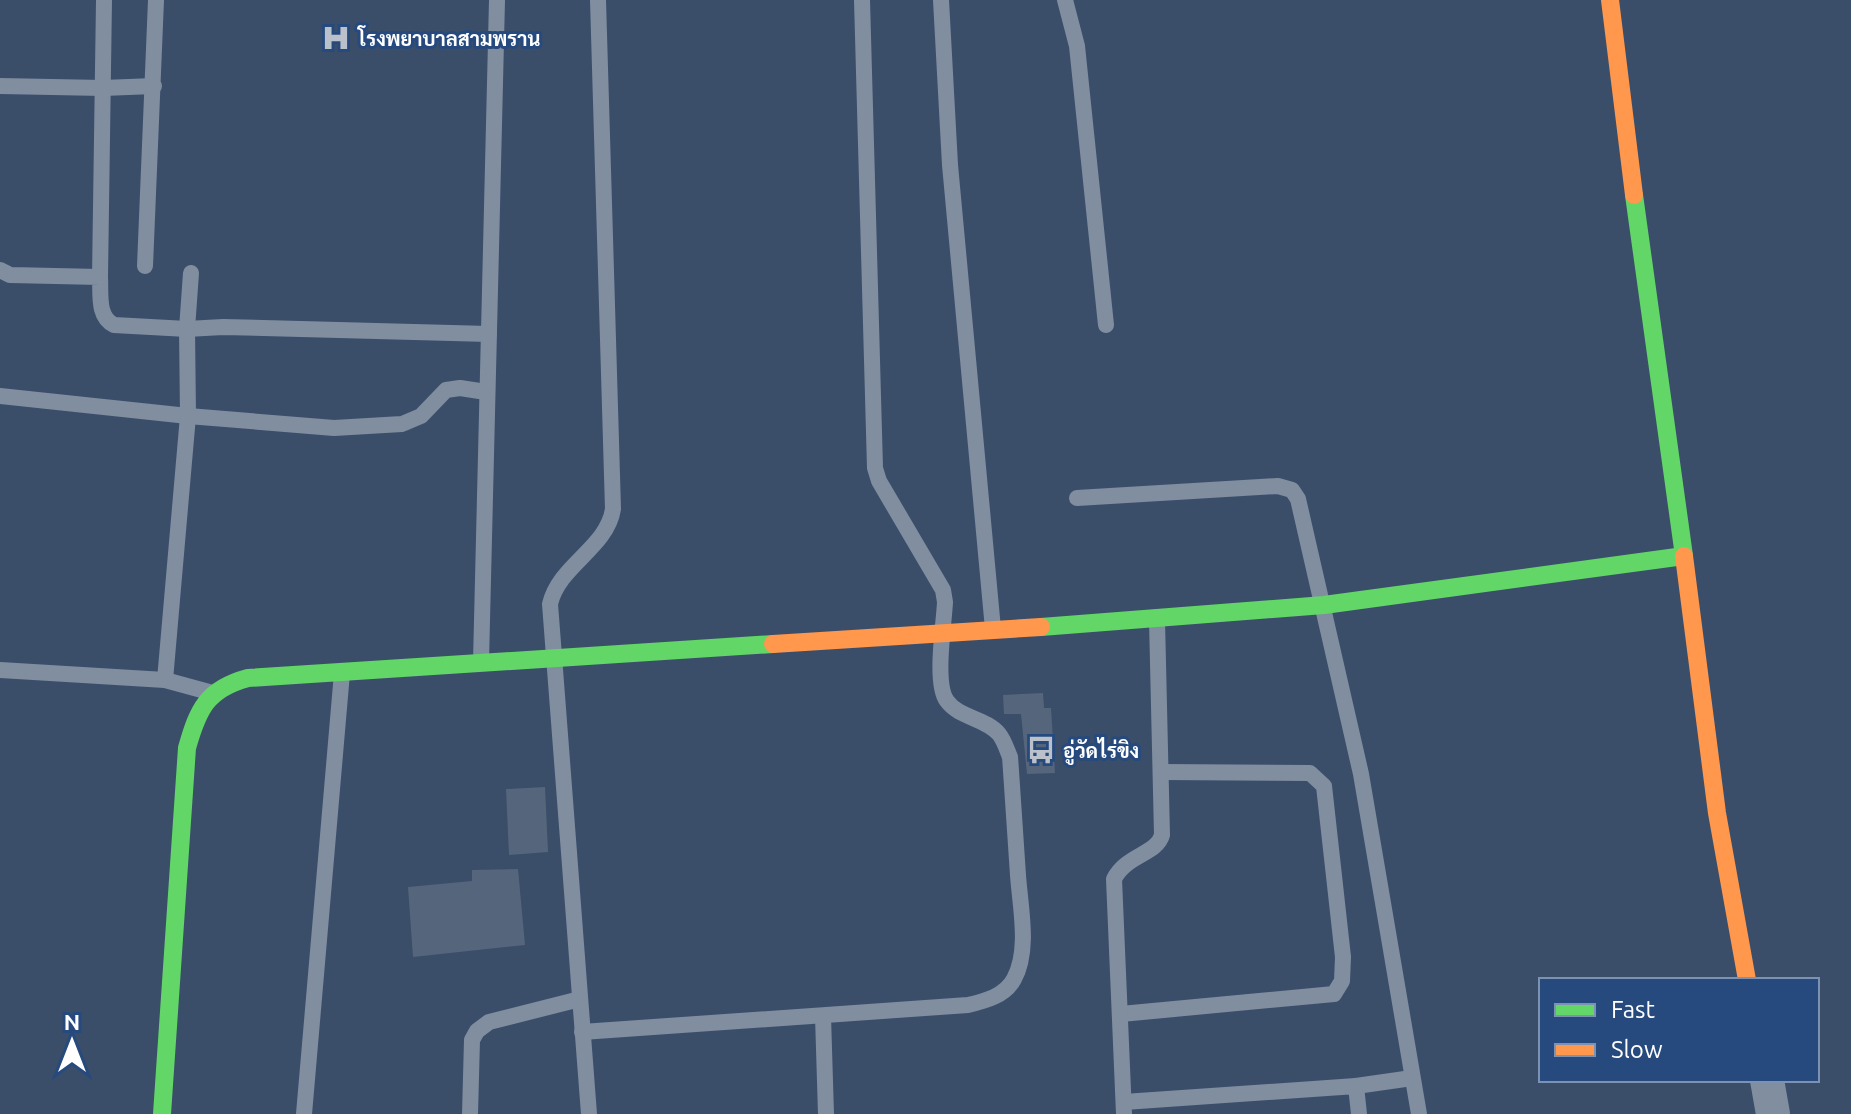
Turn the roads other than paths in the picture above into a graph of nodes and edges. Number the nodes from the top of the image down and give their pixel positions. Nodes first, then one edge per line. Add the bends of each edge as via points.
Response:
1 (104, 0) edge
2 (156, 0) edge
3 (497, 0) edge
4 (598, 0) edge
5 (862, 0) edge
6 (941, 0) edge
7 (1065, 0) edge
8 (1610, 0) edge
9 (0, 86) edge
10 (154, 86) junction
11 (103, 88) junction
12 (145, 266) dead end
13 (0, 270) edge
14 (191, 273) dead end
15 (100, 277) junction
16 (1106, 325) dead end
17 (187, 329) junction
18 (489, 334) junction
19 (486, 392) junction
20 (0, 396) edge
21 (188, 416) junction
22 (1077, 498) dead end
23 (1684, 556) junction
24 (1329, 604) junction
25 (1157, 620) junction
26 (993, 631) junction
27 (944, 634) junction
28 (554, 659) junction
29 (481, 663) junction
30 (0, 670) edge
31 (342, 672) junction
32 (165, 680) junction
33 (212, 693) junction
34 (1162, 772) junction
35 (1747, 978) edge
36 (580, 999) junction
37 (1121, 1014) junction
38 (823, 1016) junction
39 (582, 1032) junction
40 (1412, 1078) junction
41 (1767, 1082) edge
42 (1356, 1086) junction
43 (1124, 1108) edge
44 (162, 1114) edge
45 (304, 1114) edge
46 (470, 1114) edge
47 (589, 1114) edge
48 (826, 1114) edge
49 (1359, 1114) edge
50 (1419, 1114) edge
51 (1773, 1114) edge

1 - 11 lane
2 - 10 lane
3 - 18 lane
4 - 28 lane via 613,509 607,530 553,592
5 - 27 lane via 873,454 879,481 943,590
6 - 26 lane via 950,165
7 - 16 lane via 1077,46
8 - 23 street
9 - 11 lane
10 - 11 lane
10 - 12 lane
11 - 15 lane
13 - 15 lane via 10,275
14 - 17 lane
15 - 17 lane via 105,321
17 - 18 lane
17 - 21 lane
18 - 19 lane
19 - 21 lane via 446,390 421,416 402,424 334,428
19 - 29 lane
20 - 21 lane
21 - 32 lane
22 - 24 lane via 1286,487 1298,499
23 - 24 street
23 - 35 street via 1717,813
24 - 25 street
24 - 40 lane
25 - 26 street
25 - 34 lane
26 - 27 street
27 - 28 street
27 - 38 lane via 940,678 945,699 1000,735 1010,757 1019,967 1004,992 986,1001
28 - 29 street
28 - 36 lane
29 - 31 street
30 - 32 lane
31 - 33 street via 248,678
31 - 45 lane
32 - 33 lane
33 - 44 street via 200,708 187,748
34 - 37 lane via 1161,841 1129,860 1114,879
34 - 37 lane via 1310,773 1318,778 1324,786 1342,981 1334,994
36 - 39 lane
36 - 46 lane via 489,1022 477,1031 470,1049
37 - 43 lane
38 - 39 lane
38 - 48 lane
39 - 47 lane
40 - 42 lane
40 - 50 lane
41 - 51 street
42 - 43 lane
42 - 49 lane

